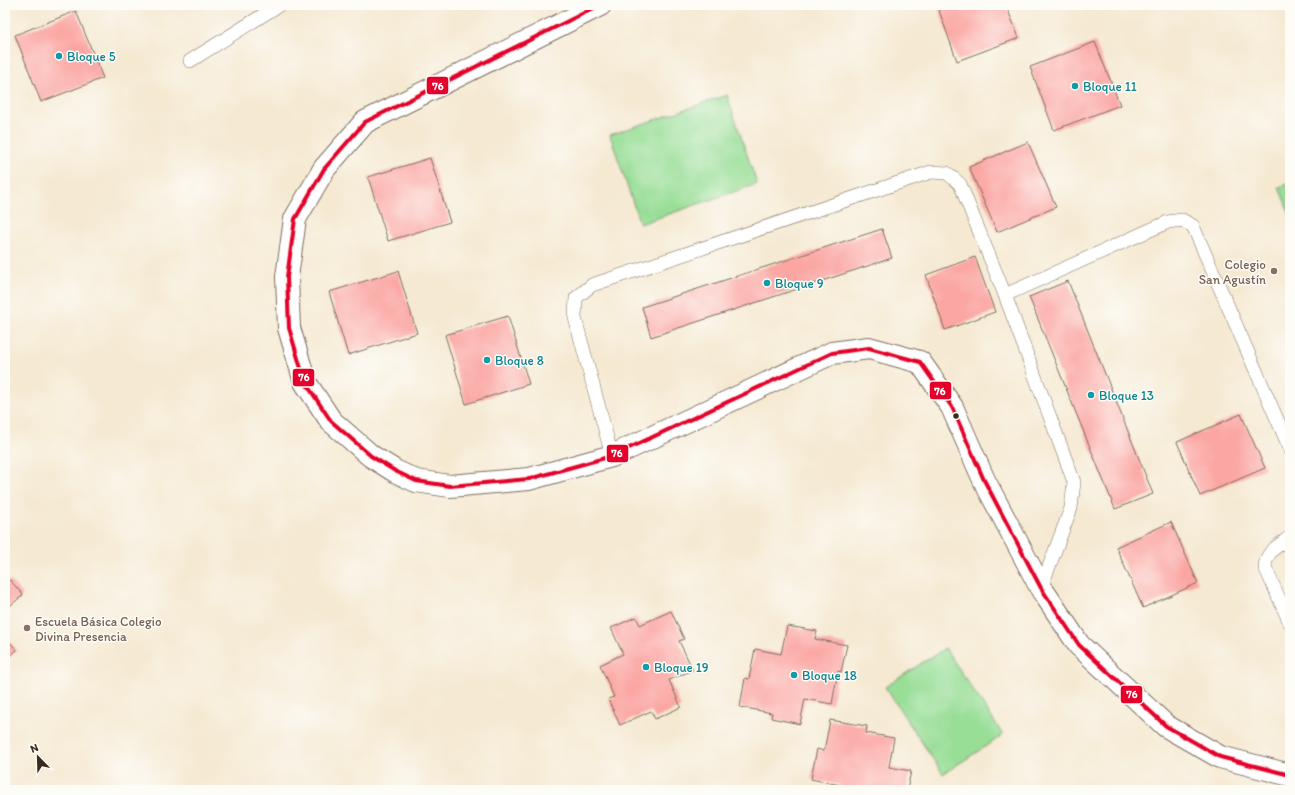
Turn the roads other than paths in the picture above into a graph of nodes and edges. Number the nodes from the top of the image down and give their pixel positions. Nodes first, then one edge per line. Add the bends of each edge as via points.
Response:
1 (279, 5) edge
2 (600, 5) edge
3 (190, 61) dead end
4 (1004, 295) junction
5 (1290, 449) edge
6 (612, 456) junction
7 (1290, 537) edge
8 (1042, 588) junction
9 (1290, 624) edge
10 (1290, 775) edge

1 - 3 lane
2 - 6 street via 365,122 324,170 295,219 287,277 289,328 305,382 331,421 372,456 395,471 416,481 450,486 480,484 529,479
4 - 5 lane via 1168,222 1182,220 1193,226
4 - 6 lane via 960,184 947,173 931,172 592,285 576,298 575,318
4 - 8 lane via 1074,482 1071,508
6 - 8 street via 832,353 869,348 920,362 952,408 984,480
7 - 9 lane via 1270,551 1265,567
8 - 10 street via 1079,645 1166,726 1220,757

